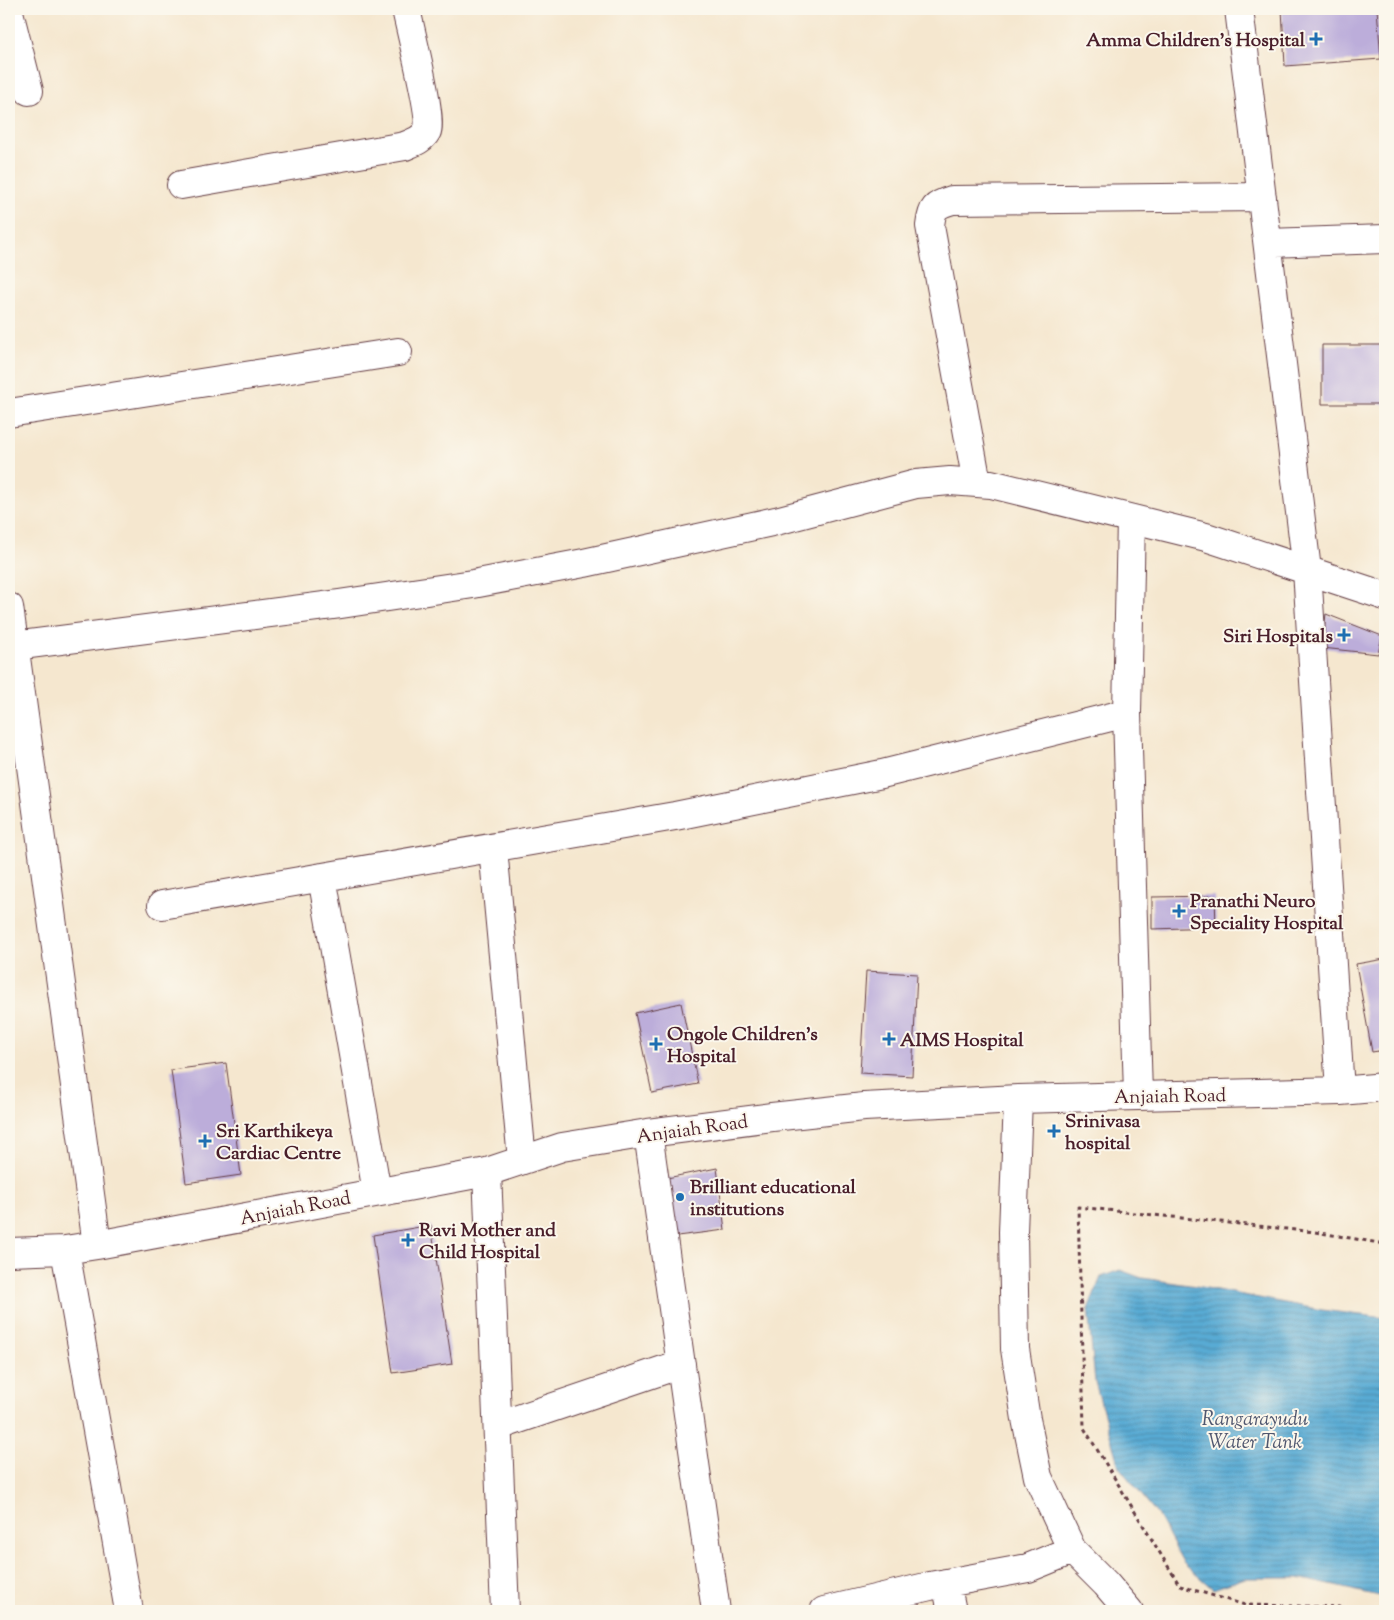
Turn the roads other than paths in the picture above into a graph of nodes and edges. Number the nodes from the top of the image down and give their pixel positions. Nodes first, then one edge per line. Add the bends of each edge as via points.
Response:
1 (406, 9) edge
2 (1239, 9) edge
3 (9, 11) edge
4 (29, 91) dead end
5 (181, 185) dead end
6 (1262, 197) junction
7 (1385, 239) edge
8 (1268, 243) junction
9 (398, 352) dead end
10 (9, 413) edge
11 (977, 483) junction
12 (1131, 519) junction
13 (1307, 570) junction
14 (1385, 596) edge
15 (9, 607) edge
16 (14, 646) junction
17 (1127, 712) junction
18 (493, 848) junction
19 (322, 877) junction
20 (162, 905) dead end
21 (1385, 1087) edge
22 (1340, 1091) junction
23 (1138, 1095) junction
24 (1018, 1099) junction
25 (648, 1133) junction
26 (522, 1160) junction
27 (487, 1172) junction
28 (377, 1192) junction
29 (97, 1245) junction
30 (65, 1250) junction
31 (9, 1252) edge
32 (681, 1364) junction
33 (498, 1426) junction
34 (1072, 1550) junction
35 (946, 1583) junction
36 (128, 1611) edge
37 (505, 1611) edge
38 (716, 1611) edge
39 (824, 1611) edge
40 (952, 1611) edge
41 (1129, 1611) edge

1 - 5 street via 427,109 427,130 419,140 405,146
2 - 6 street
3 - 4 street
6 - 8 street
6 - 11 street via 952,200 940,204 932,212 930,226
7 - 8 street
8 - 13 street
9 - 10 street
11 - 12 street
11 - 16 street via 916,484 776,521 472,584
12 - 13 street via 1206,537
12 - 17 street
13 - 14 street
13 - 22 street
15 - 16 street
16 - 29 street
17 - 18 street via 882,774 675,816
17 - 23 street
18 - 19 street
18 - 26 street
19 - 20 street
19 - 28 street
21 - 22 street, Anjaiah Road
22 - 23 street, Anjaiah Road
23 - 24 street, Anjaiah Road
24 - 25 street, Anjaiah Road via 864,1107
24 - 34 street via 1013,1232 1015,1349 1038,1477
25 - 26 street, Anjaiah Road via 562,1147
25 - 32 street
26 - 27 street, Anjaiah Road
27 - 28 street, Anjaiah Road
27 - 33 street
28 - 29 street, Anjaiah Road
29 - 30 street, Anjaiah Road
30 - 31 street, Anjaiah Road
30 - 36 street
32 - 33 street
32 - 38 street
33 - 37 street
34 - 35 street via 1028,1568
34 - 41 street
35 - 39 street
35 - 40 street

